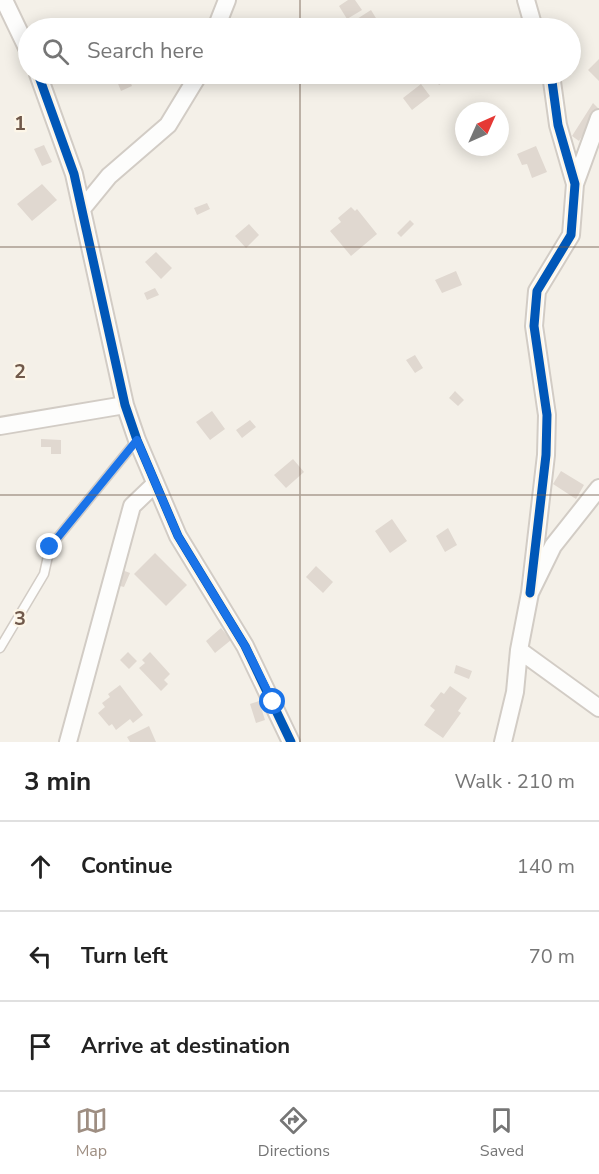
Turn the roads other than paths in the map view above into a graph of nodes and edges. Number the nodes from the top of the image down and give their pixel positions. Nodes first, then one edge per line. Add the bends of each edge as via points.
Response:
1 (4, 0) edge
2 (227, 0) edge
3 (526, 0) edge
4 (220, 18) edge
5 (531, 18) edge
6 (18, 29) edge
7 (42, 84) edge
8 (193, 84) edge
9 (552, 84) edge
10 (599, 118) edge
11 (575, 184) junction
12 (82, 208) junction
13 (125, 405) junction
14 (0, 426) edge
15 (137, 440) junction
16 (155, 484) junction
17 (599, 488) edge
18 (530, 593) junction
19 (0, 648) edge
20 (519, 650) junction
21 (599, 708) edge
22 (68, 742) edge
23 (291, 742) edge
24 (503, 742) edge

1 - 6 street
2 - 4 street
3 - 5 street
7 - 12 street
8 - 12 street via 168,125 108,176
9 - 11 street via 558,125
10 - 11 street
11 - 18 street via 571,235 537,291 534,326 547,425
12 - 13 street
13 - 14 street
13 - 15 street
15 - 16 street
15 - 19 lane via 50,547 44,574
16 - 22 street via 132,506
16 - 23 street via 178,536 245,646
17 - 18 street via 553,546
18 - 20 street
20 - 21 street
20 - 24 street via 515,692

